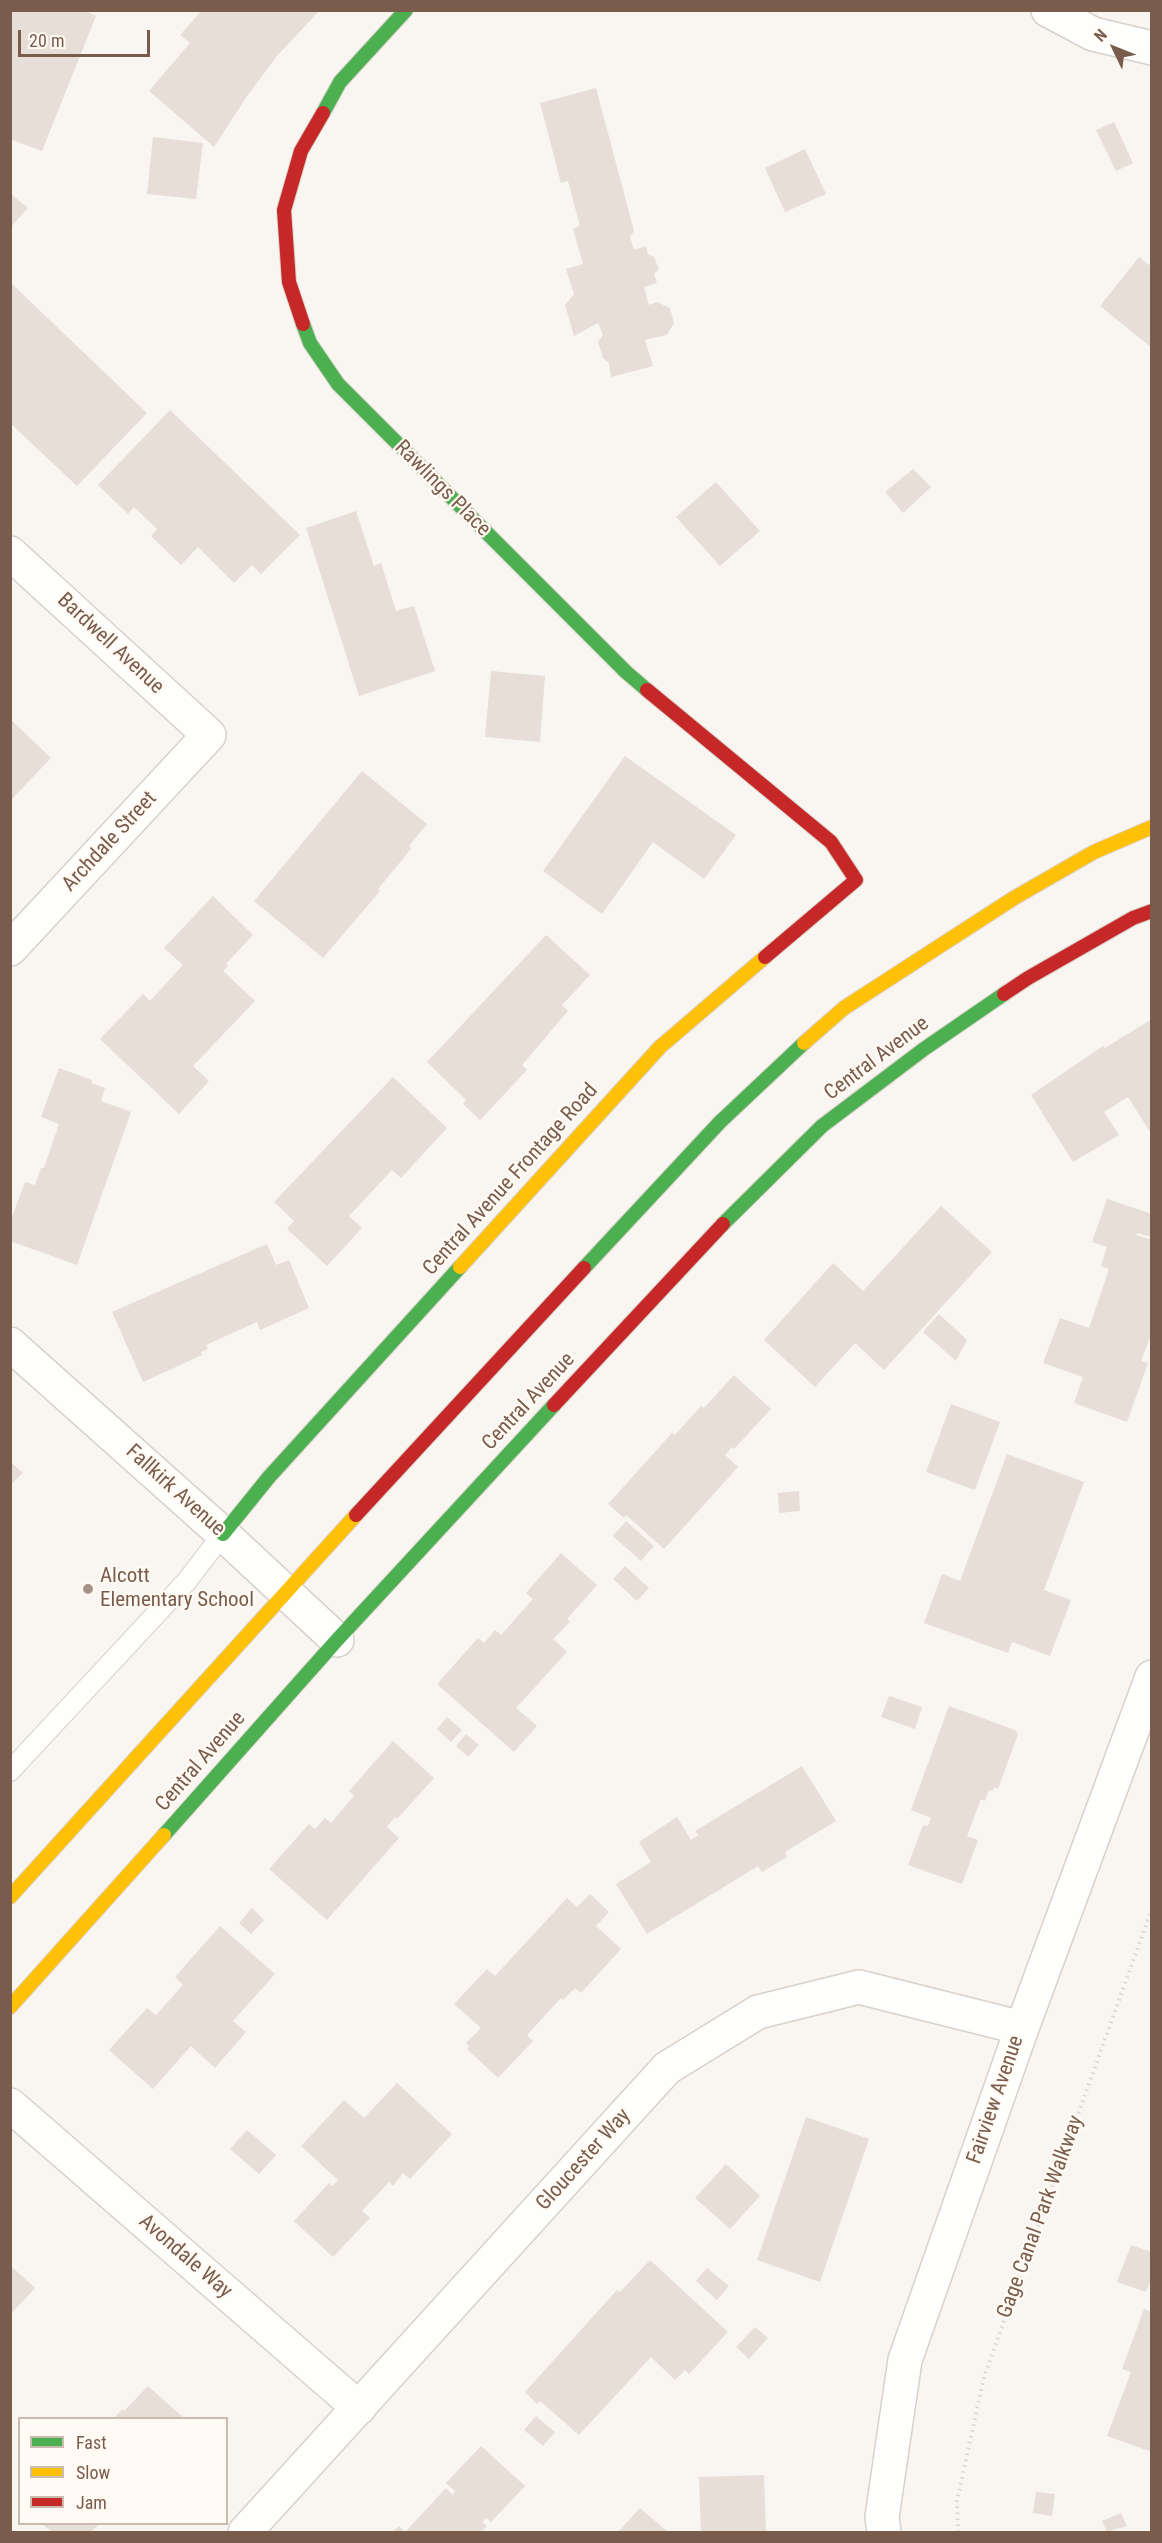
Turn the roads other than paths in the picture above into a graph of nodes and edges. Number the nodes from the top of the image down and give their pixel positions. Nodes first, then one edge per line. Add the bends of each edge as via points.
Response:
1 (406, 10) edge
2 (1048, 10) edge
3 (1152, 48) edge
4 (10, 553) edge
5 (209, 735) joint
6 (1152, 827) edge
7 (856, 880) joint
8 (1152, 911) edge
9 (10, 949) edge
10 (10, 1344) edge
11 (223, 1534) junction
12 (285, 1591) junction
13 (337, 1640) junction
14 (1152, 1677) edge
15 (10, 1771) edge
16 (10, 1898) edge
17 (10, 2007) edge
18 (1022, 2028) junction
19 (10, 2105) edge
20 (359, 2408) junction
21 (245, 2532) edge
22 (884, 2532) edge

1 - 7 main road, Rawlings Place via 340,82 301,151 285,210 289,282 310,343 338,384 626,672 831,842
2 - 3 street via 1093,34
4 - 5 street, Bardwell Avenue
5 - 9 street, Archdale Street
6 - 12 main road via 1094,852 1004,904 844,1008 788,1057 720,1122
7 - 11 main road, Central Avenue Frontage Road via 660,1047 269,1477
8 - 13 main road, Central Avenue via 1028,978 924,1049 822,1126 710,1237
10 - 11 street, Fallkirk Avenue
11 - 12 street, Fallkirk Avenue
11 - 15 lane via 186,1582
12 - 13 street, Fallkirk Avenue
12 - 16 main road
13 - 17 main road, Central Avenue
14 - 18 street, Fairview Avenue
18 - 20 street, Gloucester Way via 858,1987 758,2012 667,2068
18 - 22 street, Fairview Avenue via 905,2360 882,2517
19 - 20 street, Avondale Way
20 - 21 street, Gloucester Way

